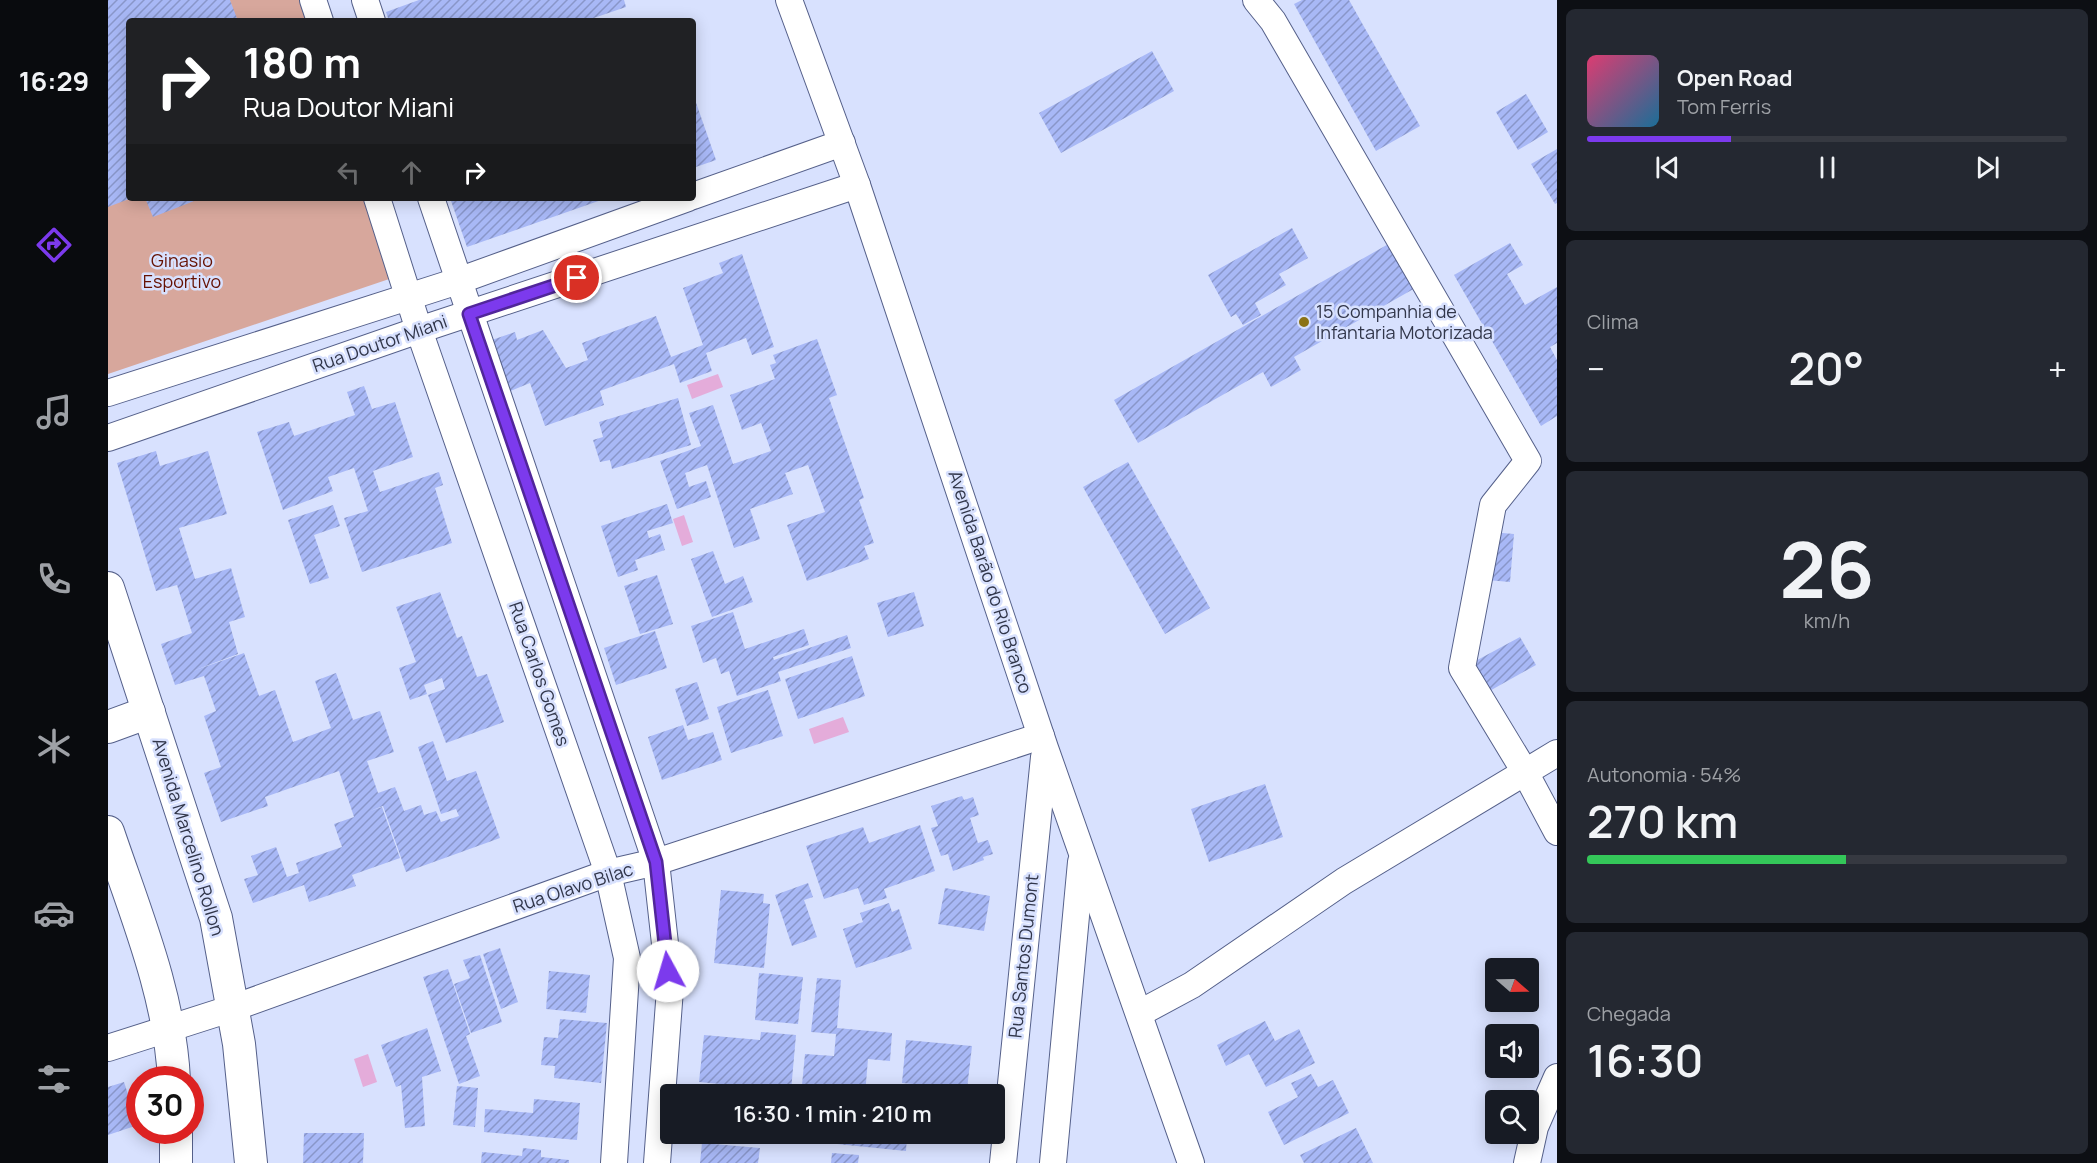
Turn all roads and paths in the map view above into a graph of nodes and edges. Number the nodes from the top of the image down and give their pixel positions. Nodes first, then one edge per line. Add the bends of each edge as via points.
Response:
1 (313, 0) edge
2 (365, 0) edge
3 (789, 0) edge
4 (1256, 0) edge
5 (319, 18) edge
6 (371, 18) edge
7 (842, 143) junction
8 (857, 185) junction
9 (696, 195) edge
10 (378, 201) edge
11 (432, 201) edge
12 (680, 201) edge
13 (458, 280) junction
14 (409, 297) junction
15 (469, 314) junction
16 (419, 330) junction
17 (108, 393) edge
18 (108, 438) edge
19 (108, 588) edge
20 (149, 712) junction
21 (108, 727) edge
22 (1043, 742) junction
23 (1557, 753) edge
24 (1525, 772) junction
25 (108, 832) edge
26 (1557, 832) edge
27 (1082, 854) junction
28 (656, 862) junction
29 (608, 873) junction
30 (233, 1008) junction
31 (1140, 1013) junction
32 (168, 1027) junction
33 (108, 1048) edge
34 (173, 1066) edge
35 (1557, 1077) edge
36 (176, 1144) edge
37 (176, 1163) edge
38 (251, 1163) edge
39 (614, 1163) edge
40 (657, 1163) edge
41 (1003, 1163) edge
42 (1053, 1163) edge
43 (1191, 1163) edge
44 (1527, 1163) edge

1 - 5 street
2 - 6 street
3 - 7 street, Avenida Barão do Rio Branco
4 - 24 street via 1273,21 1528,461 1493,505 1462,668
7 - 8 street, Avenida Barão do Rio Branco
7 - 9 street
8 - 15 street, Rua Doutor Miani
8 - 22 street, Avenida Barão do Rio Branco
10 - 14 street, Rua Carlos Gomes
11 - 13 street
12 - 13 street, Rua Doutor Miani
13 - 14 street, Rua Doutor Miani
13 - 15 street
14 - 16 street, Rua Carlos Gomes
14 - 17 street, Rua Doutor Miani
15 - 16 street, Rua Doutor Miani
15 - 28 street
16 - 18 street, Rua Doutor Miani
16 - 29 street, Rua Carlos Gomes
19 - 20 main road, Avenida Marcelino Rollon
20 - 21 main road
20 - 30 main road, Avenida Marcelino Rollon via 216,918
22 - 27 street, Avenida Barão do Rio Branco
22 - 28 street, Rua Olavo Bilac
22 - 41 street, Rua Santos Dumont
23 - 24 street
24 - 26 street
24 - 31 street via 1344,881 1192,985
25 - 32 main road via 154,970
27 - 31 street, Avenida Barão do Rio Branco
27 - 42 street
28 - 29 street, Rua Olavo Bilac
28 - 40 street via 670,989
29 - 30 street, Rua Olavo Bilac
29 - 39 street, Rua Carlos Gomes via 627,958
30 - 32 street, Rua Olavo Bilac
30 - 38 main road, Avenida Marcelino Rollon
31 - 43 street, Avenida Barão do Rio Branco
32 - 33 street, Rua Olavo Bilac
32 - 34 main road
35 - 44 street via 1535,1127
36 - 37 main road

